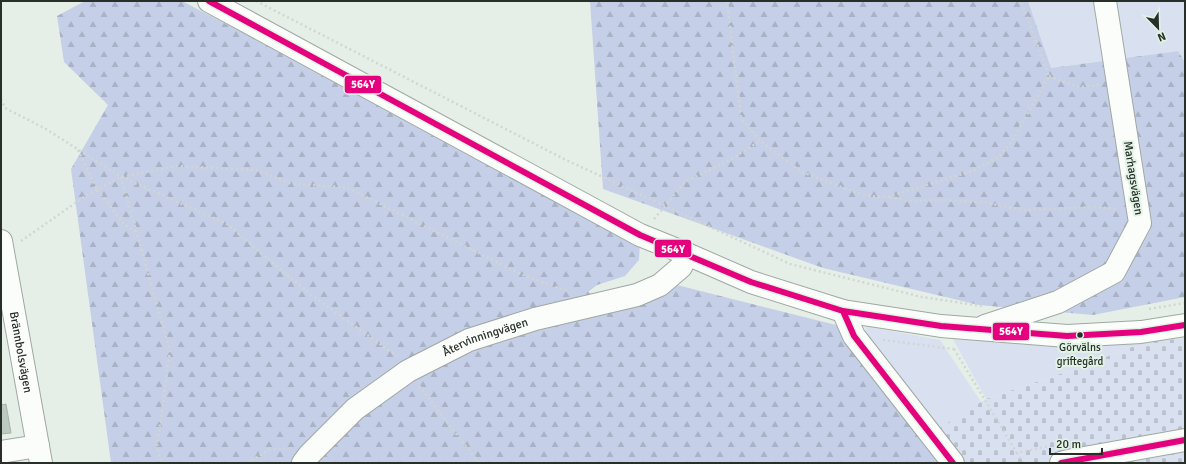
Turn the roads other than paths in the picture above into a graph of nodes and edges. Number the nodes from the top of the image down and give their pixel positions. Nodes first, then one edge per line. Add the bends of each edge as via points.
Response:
1 (210, 1) edge
2 (1105, 1) edge
3 (1, 247) edge
4 (687, 254) junction
5 (843, 311) junction
6 (1185, 325) edge
7 (975, 330) junction
8 (1185, 440) edge
9 (1, 452) edge
10 (40, 455) edge
11 (306, 459) edge
12 (953, 463) edge
13 (1061, 463) edge

1 - 4 street via 640,234
2 - 7 street, Marhagsvägen via 1140,223 1114,272 1058,302
3 - 10 street, Brännbolsvägen
4 - 5 street via 751,282
4 - 11 street, Återvinningvägen via 680,267 660,285 637,295 535,319 469,340 408,371 355,409
5 - 7 street
5 - 12 street via 854,336
6 - 7 street via 1141,332 1067,336
8 - 13 street
9 - 10 street

